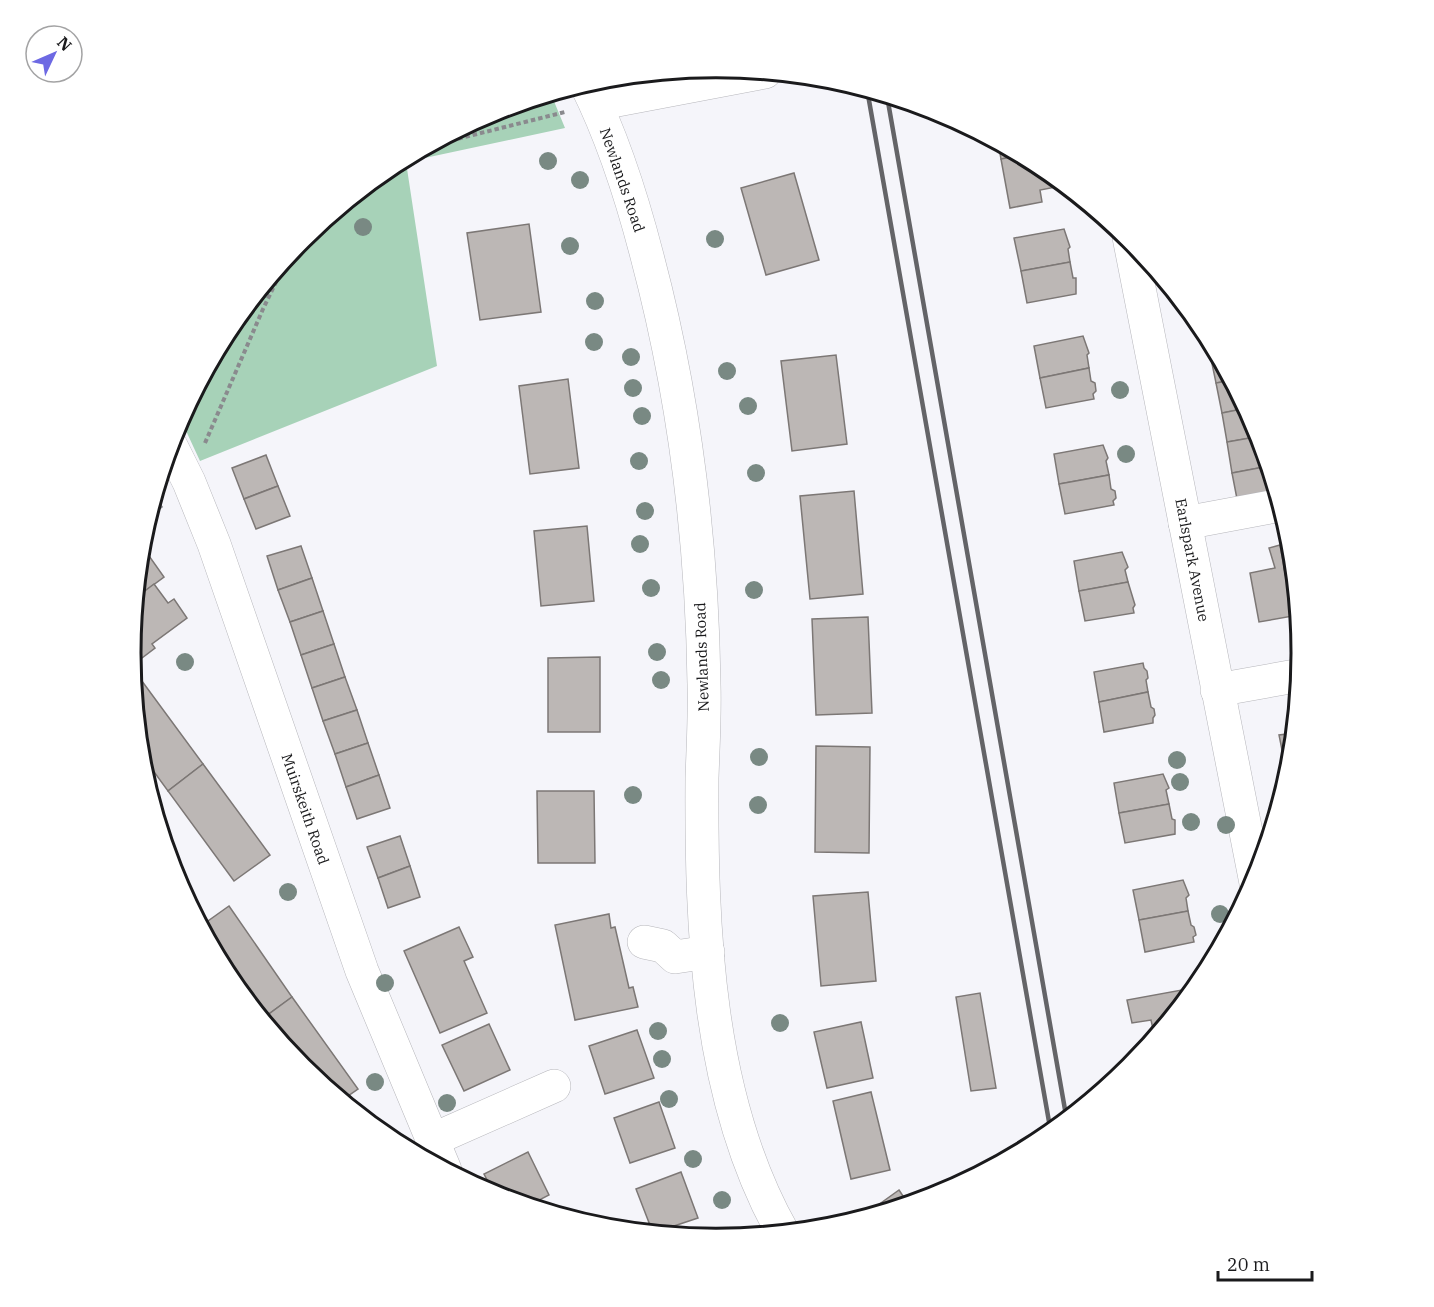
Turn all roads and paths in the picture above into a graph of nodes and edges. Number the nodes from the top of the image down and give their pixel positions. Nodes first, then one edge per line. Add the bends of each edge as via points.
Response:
1 (717, 78) edge
2 (591, 94) edge
3 (477, 131) edge
4 (1133, 256) edge
5 (274, 286) edge
6 (176, 457) edge
7 (189, 482) junction
8 (1273, 506) edge
9 (1185, 523) junction
10 (1291, 677) edge
11 (1217, 690) junction
12 (1256, 855) edge
13 (644, 942) dead end
14 (708, 952) junction
15 (554, 1086) dead end
16 (432, 1140) junction
17 (441, 1158) edge
18 (779, 1225) edge

1 - 2 street
2 - 3 path
2 - 14 street, Newlands Road via 636,213 662,313 691,488 704,684 702,838
4 - 9 street, Earlspark Avenue
5 - 7 path
6 - 7 street, Muirskeith Road
7 - 16 street, Muirskeith Road via 234,600 362,972
8 - 9 street
9 - 11 street, Earlspark Avenue
10 - 11 street
11 - 12 street, Earlspark Avenue
13 - 14 street via 663,946 675,957
14 - 18 street, Newlands Road via 730,1100 746,1155
15 - 16 street
16 - 17 street, Muirskeith Road

